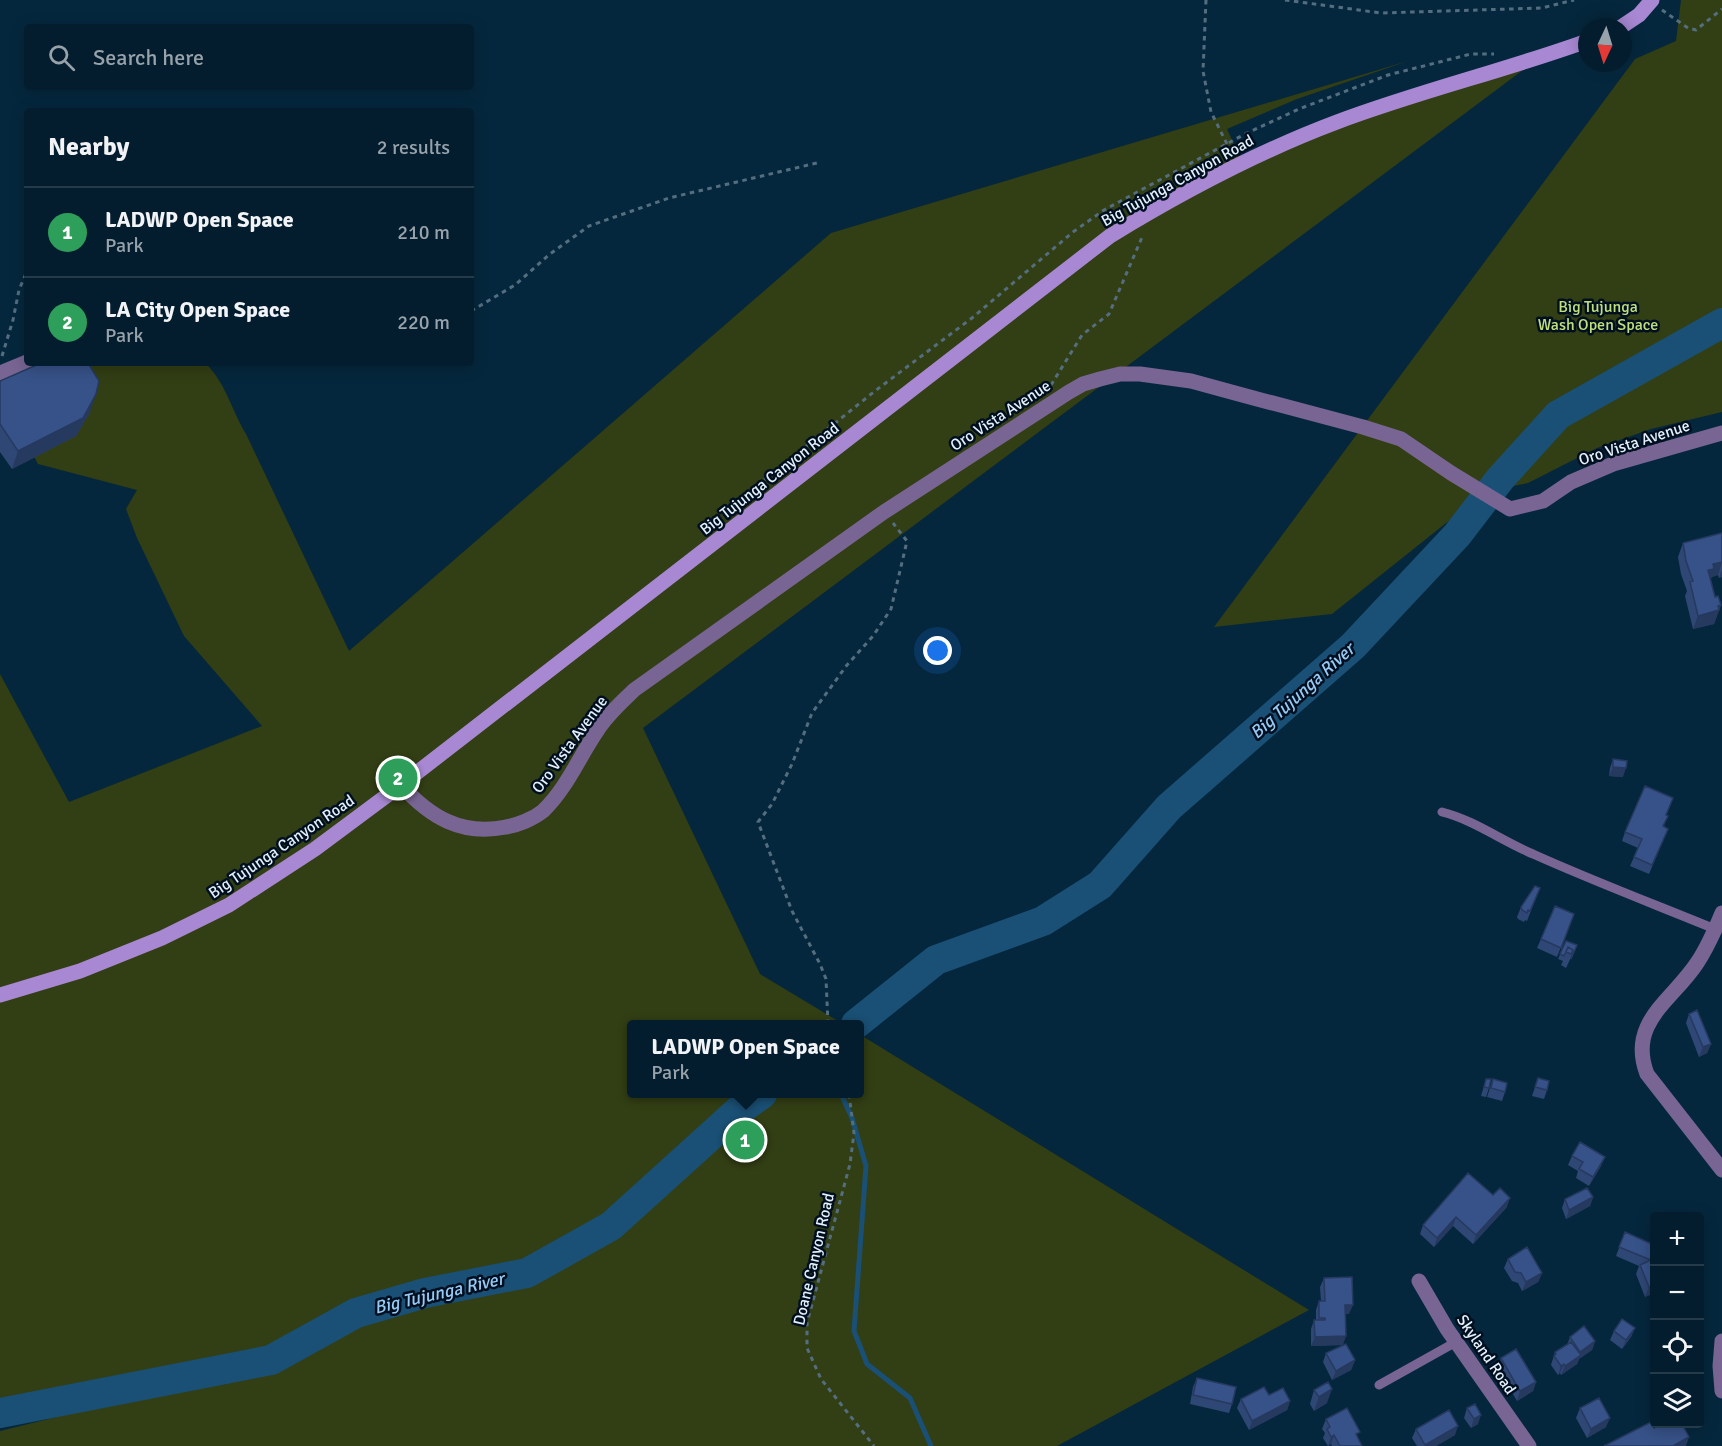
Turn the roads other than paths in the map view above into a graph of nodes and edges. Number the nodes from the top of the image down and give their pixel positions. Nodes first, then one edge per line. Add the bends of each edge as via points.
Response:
1 (1651, 2) edge
2 (1632, 20) edge
3 (1578, 44) edge
4 (24, 363) edge
5 (0, 373) edge
6 (1722, 433) edge
7 (401, 785) junction
8 (1442, 812) dead end
9 (1722, 913) edge
10 (1714, 929) junction
11 (0, 995) edge
12 (1722, 1170) edge
13 (1419, 1281) dead end
14 (1722, 1341) edge
15 (1456, 1342) junction
16 (1380, 1385) dead end
17 (1722, 1391) edge
18 (1529, 1446) edge

1 - 2 street
3 - 7 street, Big Tujunga Canyon Road via 1336,122 1262,153 1152,211 1100,244
4 - 5 street
6 - 7 street, Oro Vista Avenue via 1613,464 1571,482 1543,501 1510,509 1401,439 1191,381 1120,374 1083,384 884,512 634,690 597,731 563,787 543,811 530,819 488,831 465,828 429,811
7 - 11 street, Big Tujunga Canyon Road via 315,849 229,905 162,938 80,971
8 - 10 lane via 1461,817 1601,884
9 - 10 street
10 - 12 street via 1698,962 1680,987 1659,1006 1641,1046 1647,1074
13 - 15 street, Skyland Road
14 - 17 street
15 - 16 lane
15 - 18 street, Skyland Road

